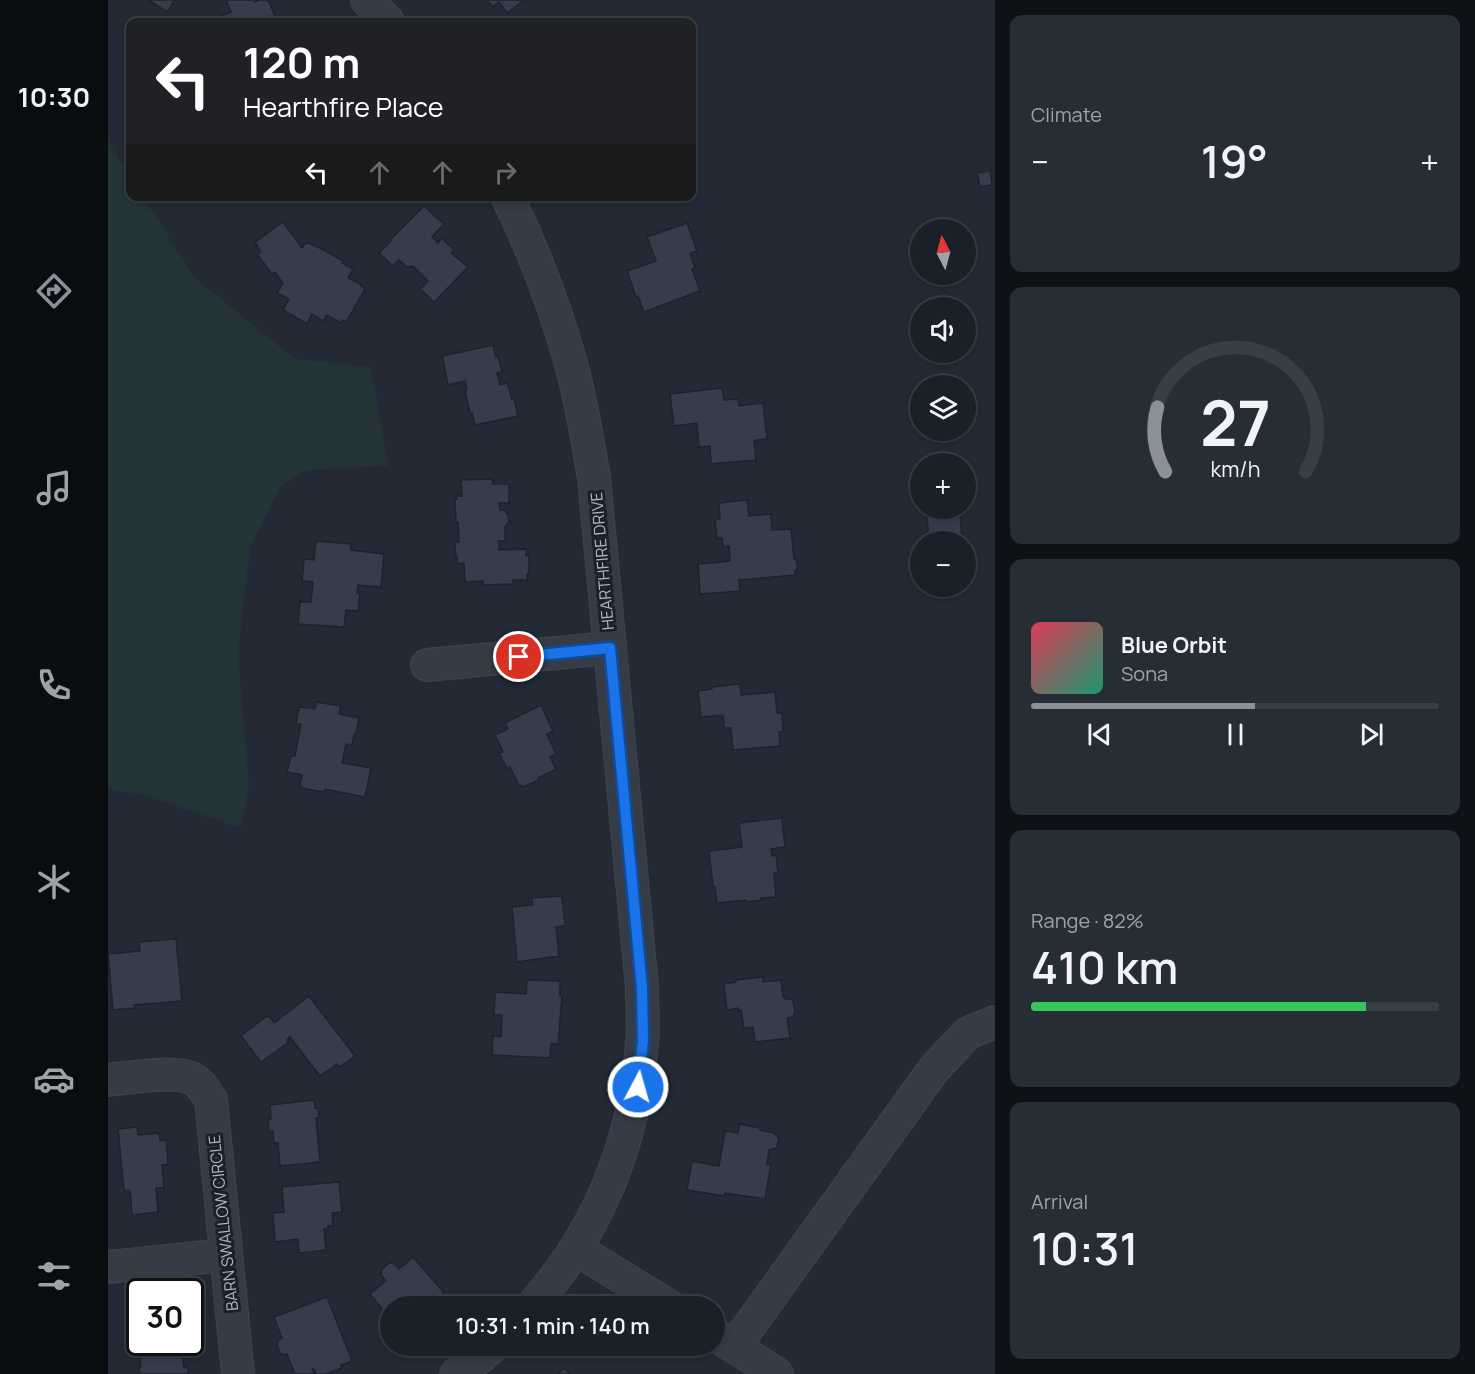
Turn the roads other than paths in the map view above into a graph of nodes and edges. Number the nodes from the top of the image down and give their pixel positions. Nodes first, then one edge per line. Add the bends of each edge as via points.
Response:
1 (367, 0) edge
2 (384, 18) edge
3 (509, 201) edge
4 (610, 648) junction
5 (427, 665) dead end
6 (995, 1022) edge
7 (108, 1080) edge
8 (576, 1249) junction
9 (226, 1255) junction
10 (108, 1267) edge
11 (541, 1296) edge
12 (653, 1296) edge
13 (725, 1340) edge
14 (725, 1342) edge
15 (481, 1356) edge
16 (238, 1374) edge
17 (456, 1374) edge
18 (777, 1374) edge

1 - 2 street
3 - 4 street, HEARTHFIRE DRIVE via 548,289 581,404 594,477
4 - 5 street
4 - 8 street, HEARTHFIRE DRIVE via 642,988 643,1041 638,1087 617,1167
6 - 13 street via 968,1033 934,1069
7 - 9 street, BARN SWALLOW CIRCLE via 175,1074 187,1076 203,1087 211,1100
8 - 11 street, HEARTHFIRE DRIVE
8 - 12 street
9 - 10 street
9 - 16 street, BARN SWALLOW CIRCLE
14 - 18 street
15 - 17 street

